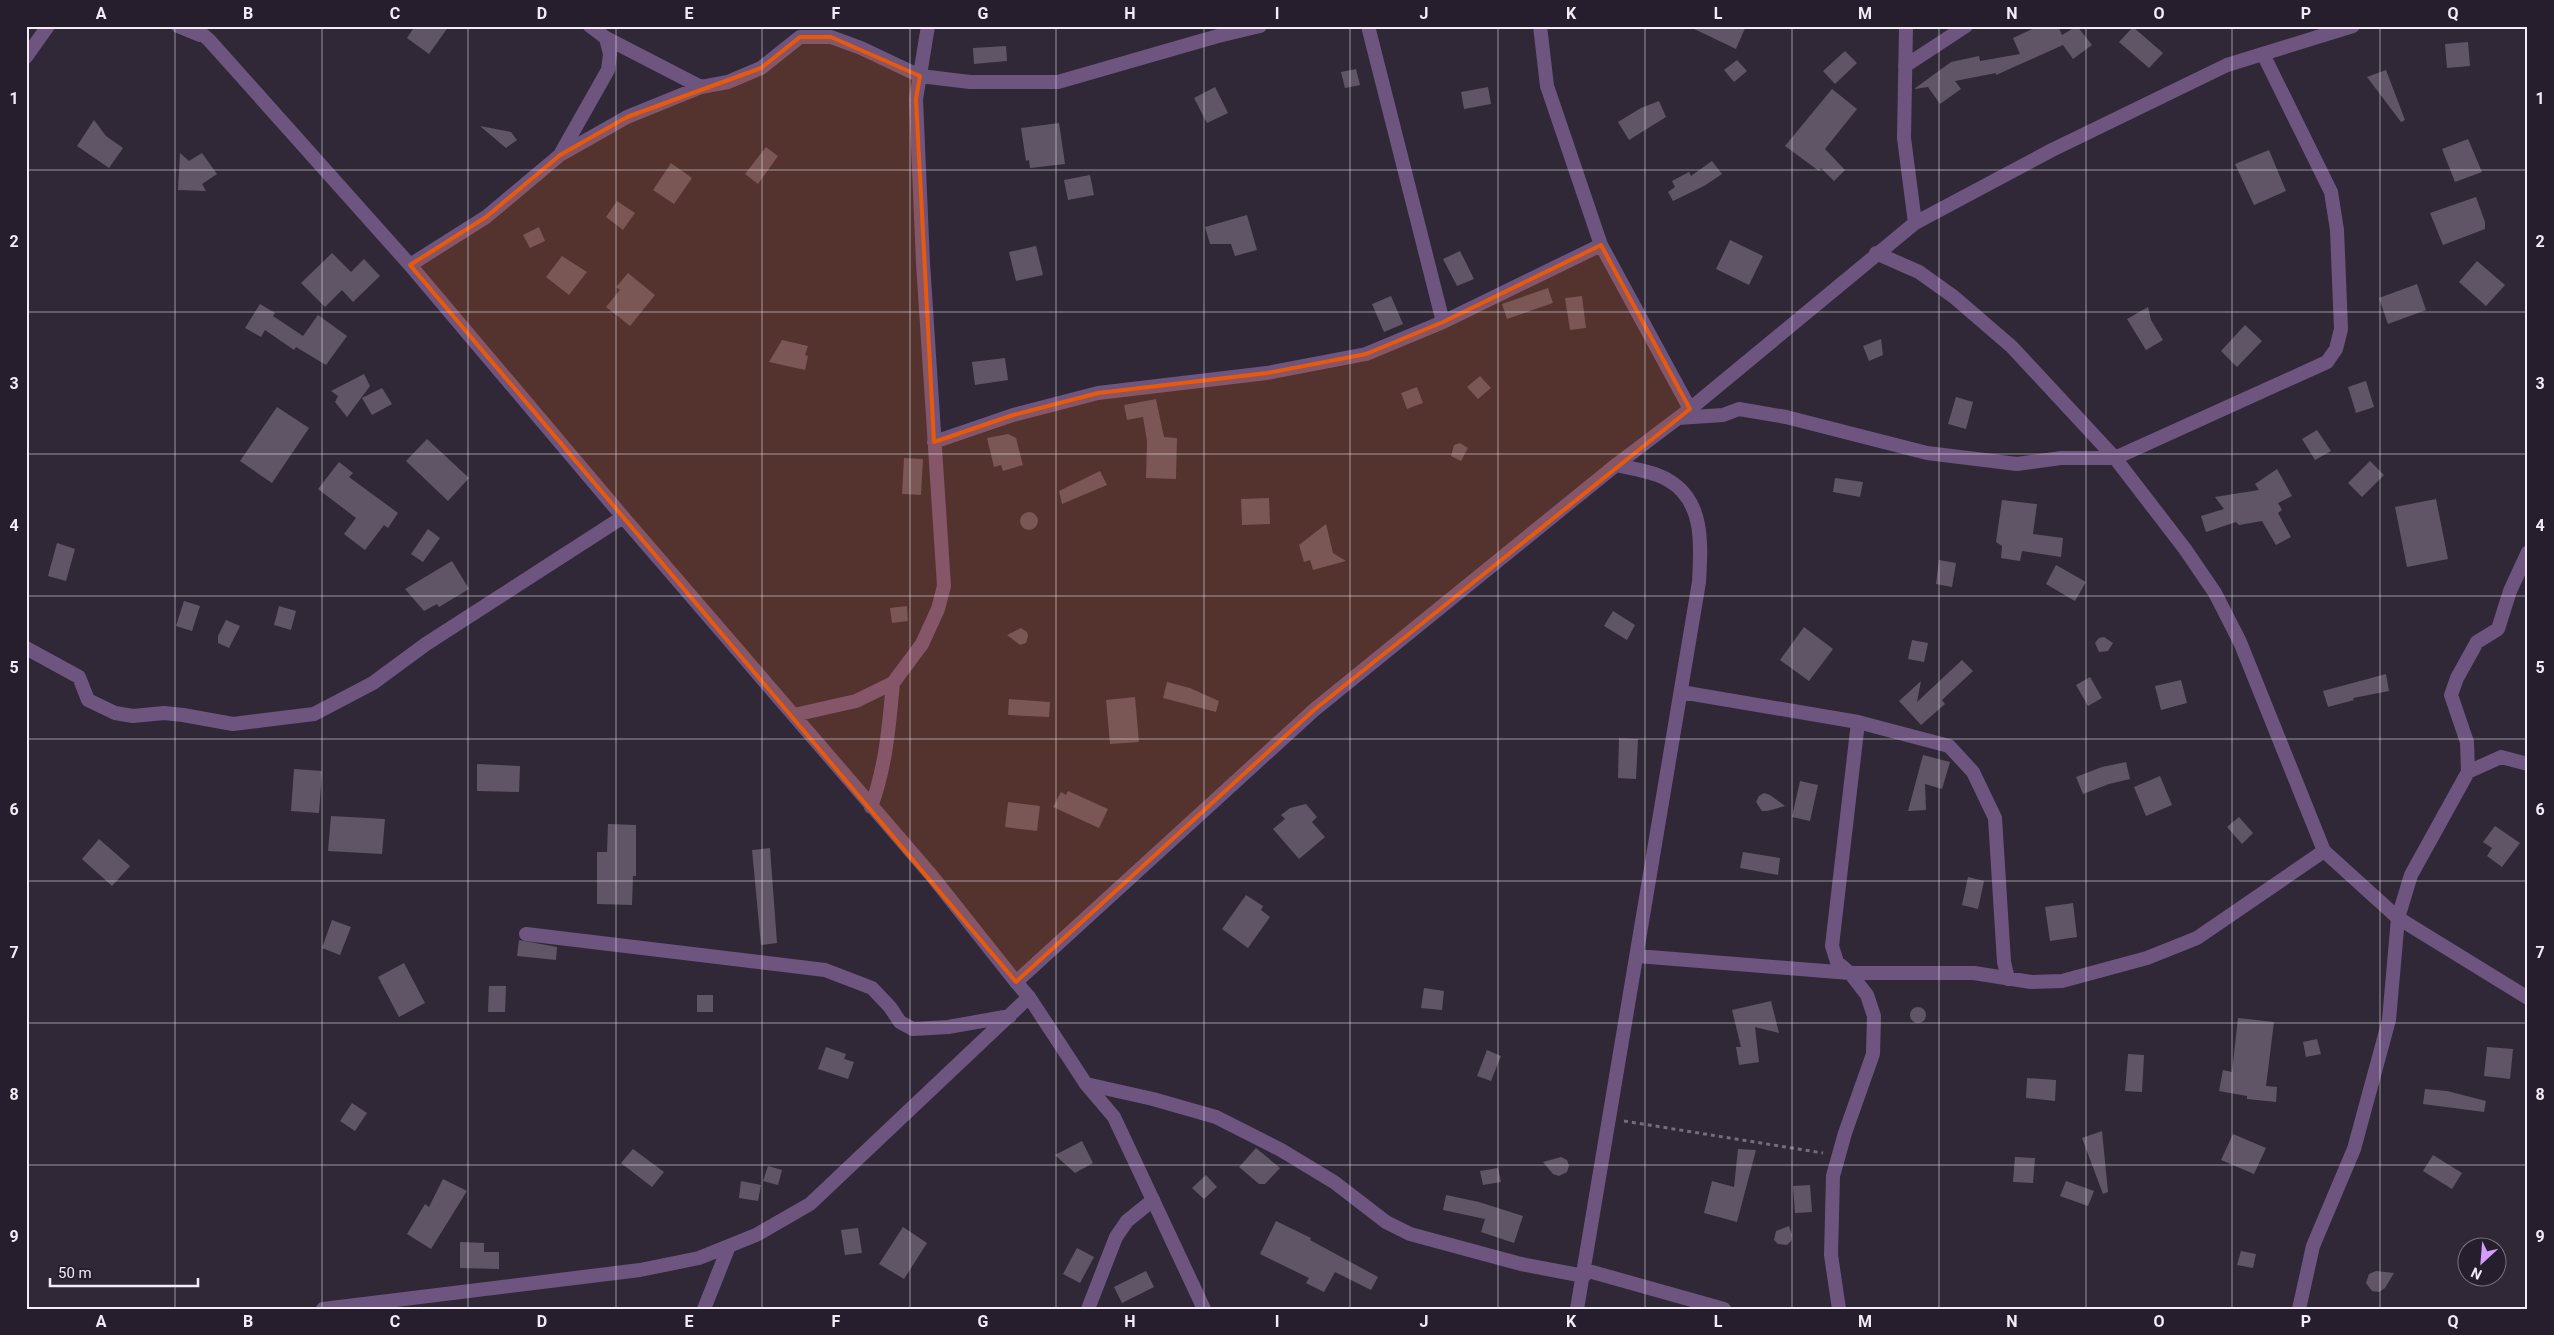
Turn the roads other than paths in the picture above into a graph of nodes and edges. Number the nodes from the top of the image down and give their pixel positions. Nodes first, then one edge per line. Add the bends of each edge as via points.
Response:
1 (48, 26) edge
2 (178, 26) edge
3 (193, 26) edge
4 (590, 26) edge
5 (928, 26) edge
6 (1260, 26) edge
7 (1368, 26) edge
8 (1540, 26) edge
9 (1906, 26) edge
10 (1966, 26) edge
11 (2353, 26) edge
12 (1216, 31) edge
13 (606, 38) junction
14 (210, 40) junction
15 (2263, 54) junction
16 (26, 57) edge
17 (1905, 66) junction
18 (920, 76) junction
19 (701, 87) junction
20 (560, 155) junction
21 (1915, 223) junction
22 (1601, 245) junction
23 (1876, 253) junction
24 (410, 264) junction
25 (1443, 322) junction
26 (1690, 409) junction
27 (1678, 418) junction
28 (934, 442) junction
29 (2115, 458) junction
30 (1616, 465) junction
31 (623, 517) junction
32 (2528, 552) edge
33 (26, 648) edge
34 (893, 683) junction
35 (1681, 692) junction
36 (794, 714) junction
37 (1858, 722) junction
38 (2528, 764) edge
39 (2468, 772) junction
40 (871, 807) junction
41 (2324, 851) junction
42 (2398, 918) junction
43 (526, 934) dead end
44 (1637, 956) junction
45 (1850, 973) junction
46 (2008, 979) junction
47 (1016, 982) junction
48 (1029, 998) junction
49 (2528, 998) edge
50 (1011, 1015) junction
51 (1086, 1084) junction
52 (1153, 1200) junction
53 (729, 1246) junction
54 (1585, 1273) junction
55 (323, 1309) edge
56 (704, 1309) edge
57 (1088, 1309) edge
58 (1204, 1309) edge
59 (1578, 1309) edge
60 (1724, 1309) edge
61 (1839, 1309) edge
62 (2299, 1309) edge

1 - 16 street
2 - 14 street
3 - 14 street
4 - 13 street
5 - 18 street
6 - 12 street
7 - 25 street
8 - 22 street via 1548,86
9 - 17 street
10 - 17 street
11 - 15 street
12 - 18 street via 1058,82 970,82
13 - 19 street
13 - 20 street via 610,54 608,70
14 - 24 street
15 - 21 street via 2209,73 2052,150
15 - 29 street via 2331,192 2338,230 2341,329 2336,349 2327,362
17 - 21 street via 1904,138
18 - 19 street via 831,37 800,37 762,68 728,82
18 - 28 street via 916,109
19 - 20 street via 627,116
20 - 24 street via 486,217
21 - 23 street
22 - 25 street
22 - 26 street
23 - 26 street
23 - 29 street via 1919,272 1987,324
24 - 31 street
25 - 28 street via 1366,354 1267,373 1098,393 1013,415
26 - 27 street
27 - 29 street via 1722,415 1740,410 1786,417 1927,453 2016,464 2061,458
27 - 30 street
28 - 34 street via 944,586 938,609 922,644
29 - 41 street via 2215,593 2240,642
30 - 35 street via 1668,480 1677,486 1693,506 1702,537 1699,582
30 - 47 street via 1314,710
31 - 33 street via 426,644 373,683 314,714 233,724 164,713 133,716 115,713 88,700 79,677
31 - 36 street
32 - 39 street via 2510,591 2498,629 2477,642 2451,695 2467,742
34 - 36 street via 856,701
34 - 40 street via 888,745 882,778
35 - 37 street
35 - 44 street
36 - 40 street
37 - 45 street via 1832,946 1837,962
37 - 46 street via 1950,746 1973,772 1995,818 2004,962
38 - 39 street via 2501,757
39 - 42 street via 2412,875
40 - 47 street via 932,876
41 - 42 street
41 - 46 street via 2198,938 2147,958 2062,981
42 - 49 street
42 - 62 street via 2390,1020 2354,1149 2313,1246
43 - 50 street via 825,970 872,988 900,1022 913,1029 948,1027
44 - 45 street
44 - 54 street
45 - 46 street via 1974,973
45 - 61 street via 1867,995 1874,1016 1873,1054 1832,1176 1831,1255
47 - 48 street
48 - 50 street
48 - 51 street
50 - 53 street via 810,1204 756,1235
51 - 52 street via 1114,1117
51 - 54 street via 1216,1117 1281,1150 1334,1182 1386,1222 1410,1234 1521,1264
52 - 57 street via 1127,1221 1116,1237
52 - 58 street
53 - 55 street via 699,1258 640,1270
53 - 56 street
54 - 59 street
54 - 60 street

